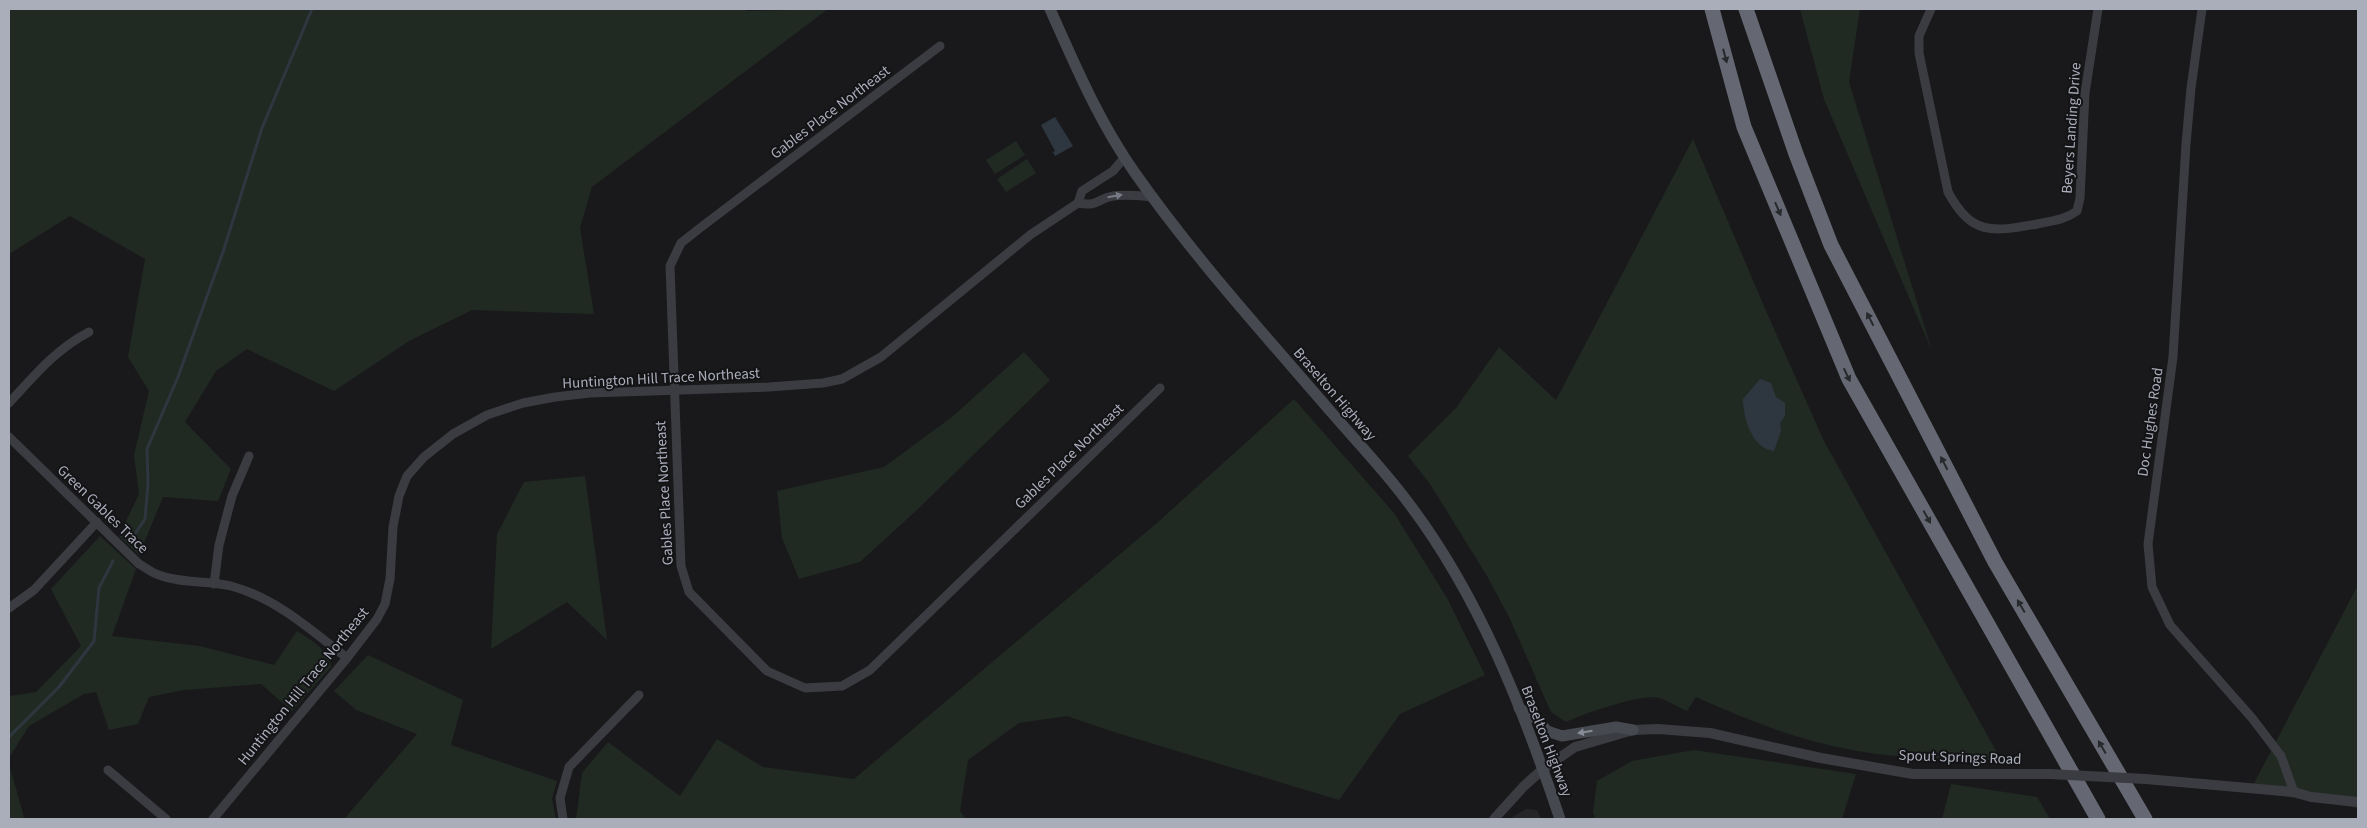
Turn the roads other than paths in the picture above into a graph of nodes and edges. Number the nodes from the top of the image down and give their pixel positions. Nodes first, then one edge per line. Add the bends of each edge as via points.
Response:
1 (1050, 9) edge
2 (1712, 9) edge
3 (1746, 9) edge
4 (1932, 9) edge
5 (2098, 9) edge
6 (2202, 9) edge
7 (940, 46) dead end
8 (1125, 157) junction
9 (1153, 197) junction
10 (1078, 203) junction
11 (89, 332) dead end
12 (1160, 388) dead end
13 (673, 391) junction
14 (9, 403) edge
15 (9, 438) edge
16 (249, 456) dead end
17 (97, 522) junction
18 (214, 584) junction
19 (9, 608) edge
20 (348, 658) junction
21 (639, 695) dead end
22 (1519, 708) junction
23 (1633, 730) junction
24 (1543, 769) junction
25 (108, 770) dead end
26 (2294, 792) junction
27 (2358, 802) edge
28 (166, 819) edge
29 (213, 819) edge
30 (563, 819) edge
31 (1494, 819) edge
32 (1560, 819) edge
33 (2098, 819) edge
34 (2145, 819) edge

1 - 8 main road, Braselton Highway via 1100,117
2 -> 33 highway via 1744,127 1848,378
34 -> 3 highway via 1995,562 1831,245
4 - 5 street, Beyers Landing Drive via 1919,36 1919,53 1948,192 1959,212 1974,224 2007,230 2068,218 2077,211 2085,93
6 - 26 street, Doc Hughes Road via 2190,88 2173,357 2148,544 2152,587 2170,625 2281,756
7 - 13 street, Gables Place Northeast via 681,243 670,266
8 - 9 main road, Braselton Highway
8 - 10 street, Huntington Hill Trace Northeast via 1113,171 1082,191
10 -> 9 street, Huntington Hill Trace Northeast via 1090,205 1111,196 1130,194
9 - 22 main road, Braselton Highway via 1210,272 1408,502 1460,581 1491,641
10 - 13 street, Huntington Hill Trace Northeast via 1030,235 881,357 842,379 823,383
11 - 14 street via 54,354
12 - 13 street, Gables Place Northeast via 870,670 842,686 805,688 767,670 689,592 681,566
13 - 20 street, Huntington Hill Trace Northeast via 590,393 523,403 487,415 453,434 424,457 407,476 398,496 385,604
15 - 17 street, Green Gables Trace
16 - 18 street via 232,496 219,545
17 - 18 street, Green Gables Trace via 139,564 158,575
17 - 19 street via 34,590
18 - 20 street, Green Gables Trace via 259,595 291,614
20 - 29 street, Huntington Hill Trace Northeast
21 - 30 street via 568,767 560,798
23 -> 22 main road via 1616,727 1562,736 1547,731 1538,720
22 - 24 main road, Braselton Highway
23 - 24 street, Spout Springs Road via 1575,747
23 - 26 street, Spout Springs Road, bridge via 1710,733 1820,758 1913,774 2049,774
24 - 31 street, Spout Springs Road
24 - 32 main road, Braselton Highway
25 - 28 street
26 - 27 street, Spout Springs Road

